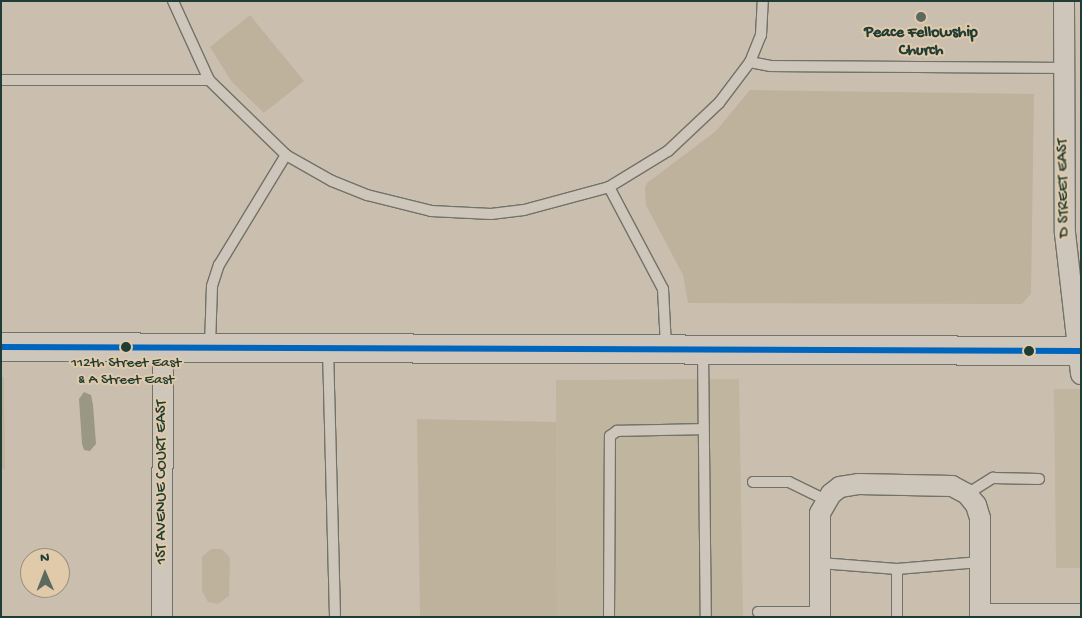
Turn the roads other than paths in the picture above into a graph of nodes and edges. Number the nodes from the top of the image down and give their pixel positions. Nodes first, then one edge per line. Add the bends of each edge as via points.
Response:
1 (173, 1) edge
2 (763, 1) edge
3 (1064, 1) edge
4 (750, 62) junction
5 (1064, 68) junction
6 (1, 80) edge
7 (209, 80) junction
8 (286, 155) junction
9 (609, 187) junction
10 (1, 346) edge
11 (163, 347) junction
12 (210, 347) junction
13 (328, 348) junction
14 (666, 349) junction
15 (703, 349) junction
16 (1080, 358) edge
17 (703, 429) junction
18 (1039, 479) dead end
19 (753, 482) dead end
20 (968, 494) junction
21 (826, 500) junction
22 (980, 562) junction
23 (820, 563) junction
24 (897, 569) junction
25 (758, 612) dead end
26 (820, 614) edge
27 (1081, 614) edge
28 (335, 615) dead end
29 (980, 616) edge
30 (162, 617) edge
31 (609, 617) edge
32 (706, 617) edge
33 (897, 617) edge

1 - 7 lane
2 - 4 lane via 761,35
3 - 5 street, D STREET EAST
4 - 5 lane via 771,66
4 - 9 lane via 719,103 668,151
5 - 16 street, D STREET EAST via 1065,233
6 - 7 lane
7 - 8 lane
8 - 9 lane via 332,181 367,195 448,213 491,214 524,210
8 - 12 lane via 219,265 212,286
9 - 14 lane via 663,288
10 - 11 main road
11 - 12 main road
11 - 30 street, 1ST AVENUE COURT EAST
12 - 13 main road
13 - 14 main road
13 - 28 lane
14 - 15 main road
15 - 16 main road
15 - 17 lane
17 - 31 lane via 617,431 610,436
17 - 32 lane
18 - 20 lane via 993,478
19 - 21 lane via 789,482
20 - 21 street via 952,486 858,484 840,487
20 - 22 street via 980,518
21 - 23 street via 820,513
22 - 24 lane
22 - 29 street
23 - 24 lane
23 - 26 street
24 - 33 lane
25 - 26 lane
27 - 29 street

